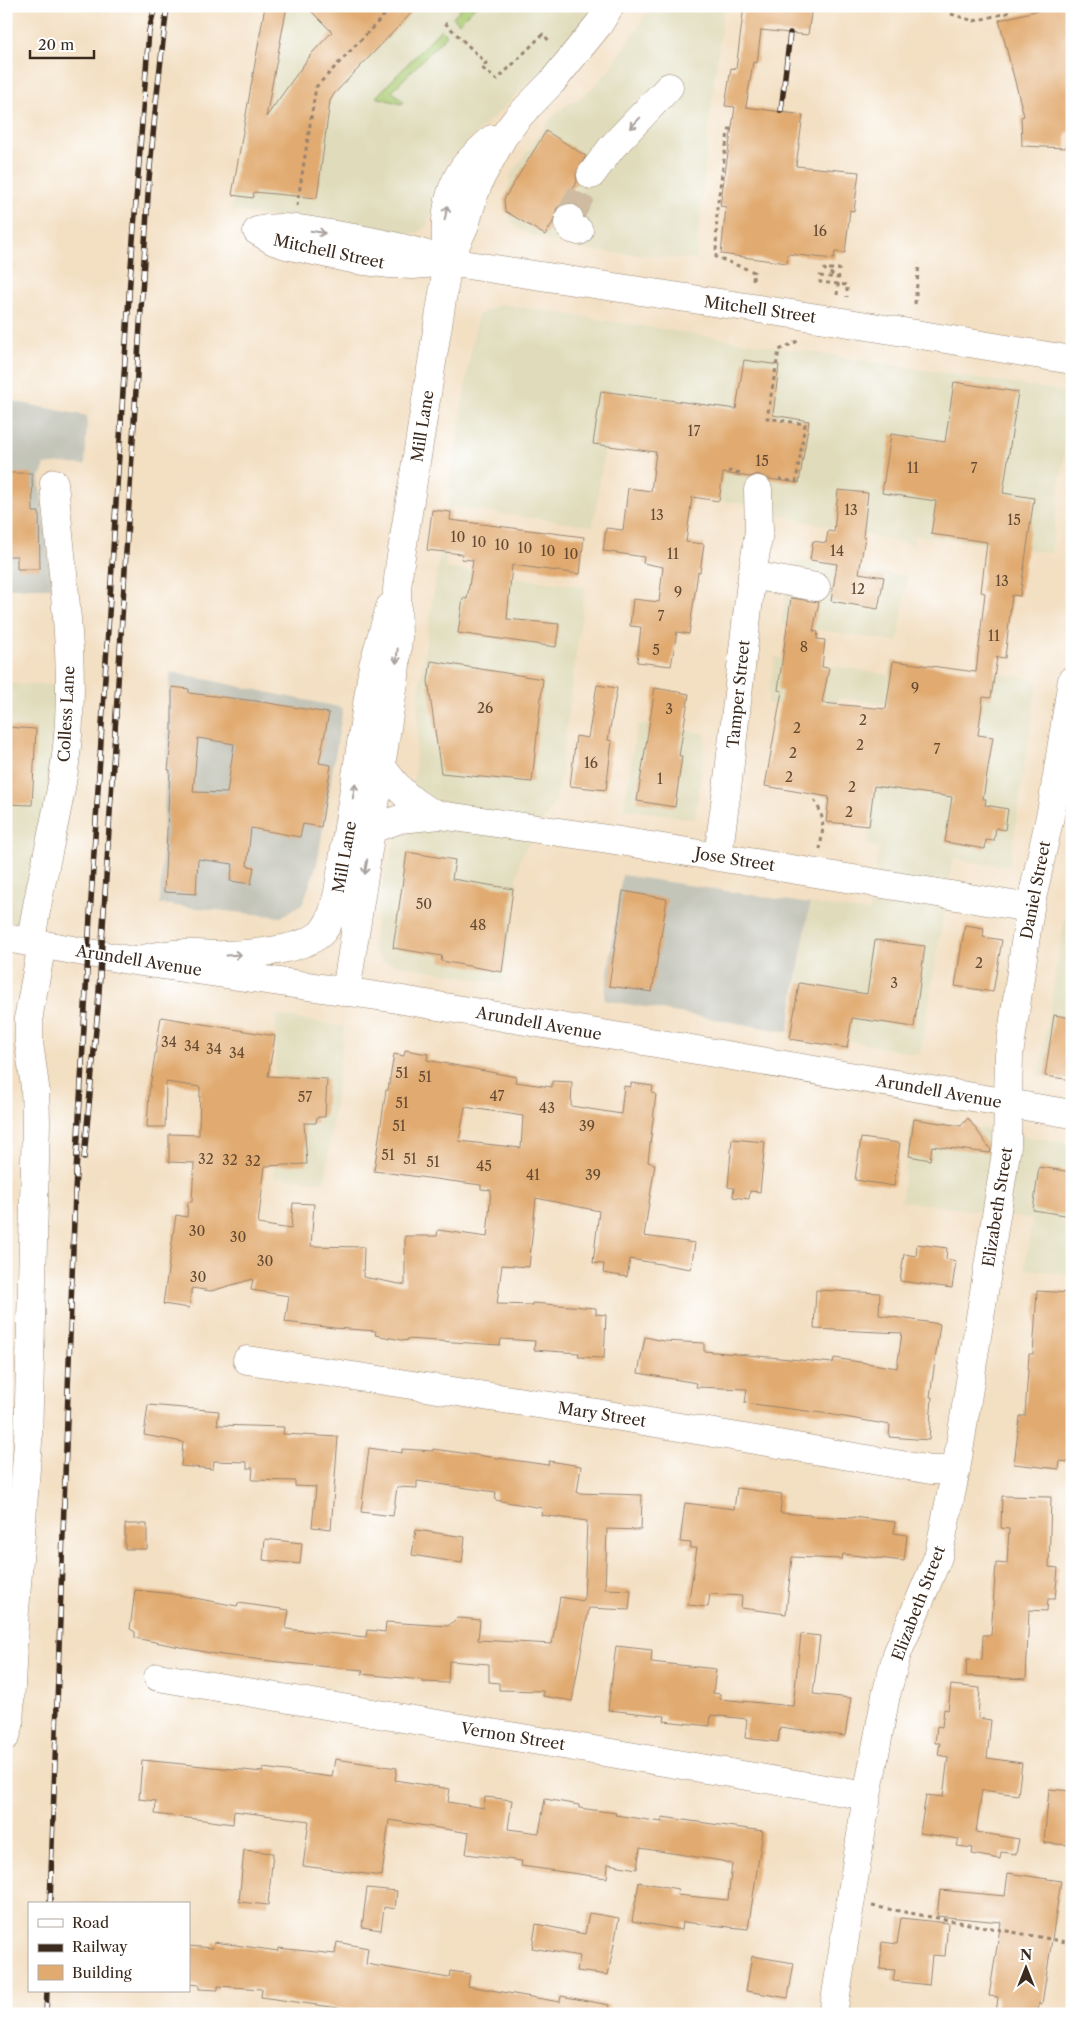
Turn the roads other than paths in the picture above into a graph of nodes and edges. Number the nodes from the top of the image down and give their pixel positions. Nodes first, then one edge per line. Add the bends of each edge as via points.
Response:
1 (610, 6) edge
2 (627, 6) edge
3 (552, 82) junction
4 (669, 87) dead end
5 (591, 175) tunnel mouth
6 (247, 229) dead end
7 (448, 262) junction
8 (1072, 360) edge
9 (761, 481) road end
10 (54, 483) dead end
11 (751, 583) junction
12 (816, 587) dead end
13 (397, 590) junction
14 (776, 594) dead end
15 (1072, 680) edge
16 (382, 767) junction
17 (440, 815) junction
18 (372, 829) junction
19 (718, 856) junction
20 (1030, 908) junction
21 (26, 941) edge
22 (134, 961) junction
23 (346, 992) junction
24 (1008, 1102) junction
25 (1072, 1114) edge
26 (247, 1360) dead end
27 (956, 1470) junction
28 (158, 1677) dead end
29 (6, 1736) edge
30 (867, 1796) junction
31 (833, 2014) edge

1 - 3 street, Mill Lane
2 - 3 street, Mill Lane via 598,44
3 - 7 street, Mill Lane via 503,137 474,195 466,225
4 -> 5 street via 612,147
6 - 7 street, Mitchell Street via 286,245 357,260 401,265
7 - 8 street, Mitchell Street
7 - 13 street, Mill Lane
9 - 11 street, Tamper Street via 759,531
10 - 21 street, Colless Lane via 69,652 69,708 65,763
11 - 12 street
11 - 14 street
11 - 19 street, Tamper Street
13 -> 16 street, Mill Lane via 395,676
22 -> 13 street, Mill Lane via 173,954 258,952 300,944 324,930 332,916 338,892 377,648
15 - 20 street, Daniel Street via 1052,807
16 - 17 street, Jose Street via 411,800
16 - 18 street, Mill Lane
17 - 18 street, Jose Street via 400,819
17 - 19 street, Jose Street
18 -> 23 street, Mill Lane
19 - 20 street, Jose Street
20 - 24 street, Daniel Street via 1009,1055
21 - 22 street, Arundell Avenue
21 - 29 street, Colless Lane via 29,1043 36,1122 28,1442
22 - 23 street, Arundell Avenue
23 - 24 street, Arundell Avenue
24 - 25 street, Arundell Avenue
24 - 27 street, Elizabeth Street via 1007,1146
26 - 27 street, Mary Street via 597,1413 931,1470
27 - 30 street, Elizabeth Street via 938,1557 897,1654
28 - 30 street, Vernon Street
30 - 31 street, Elizabeth Street

